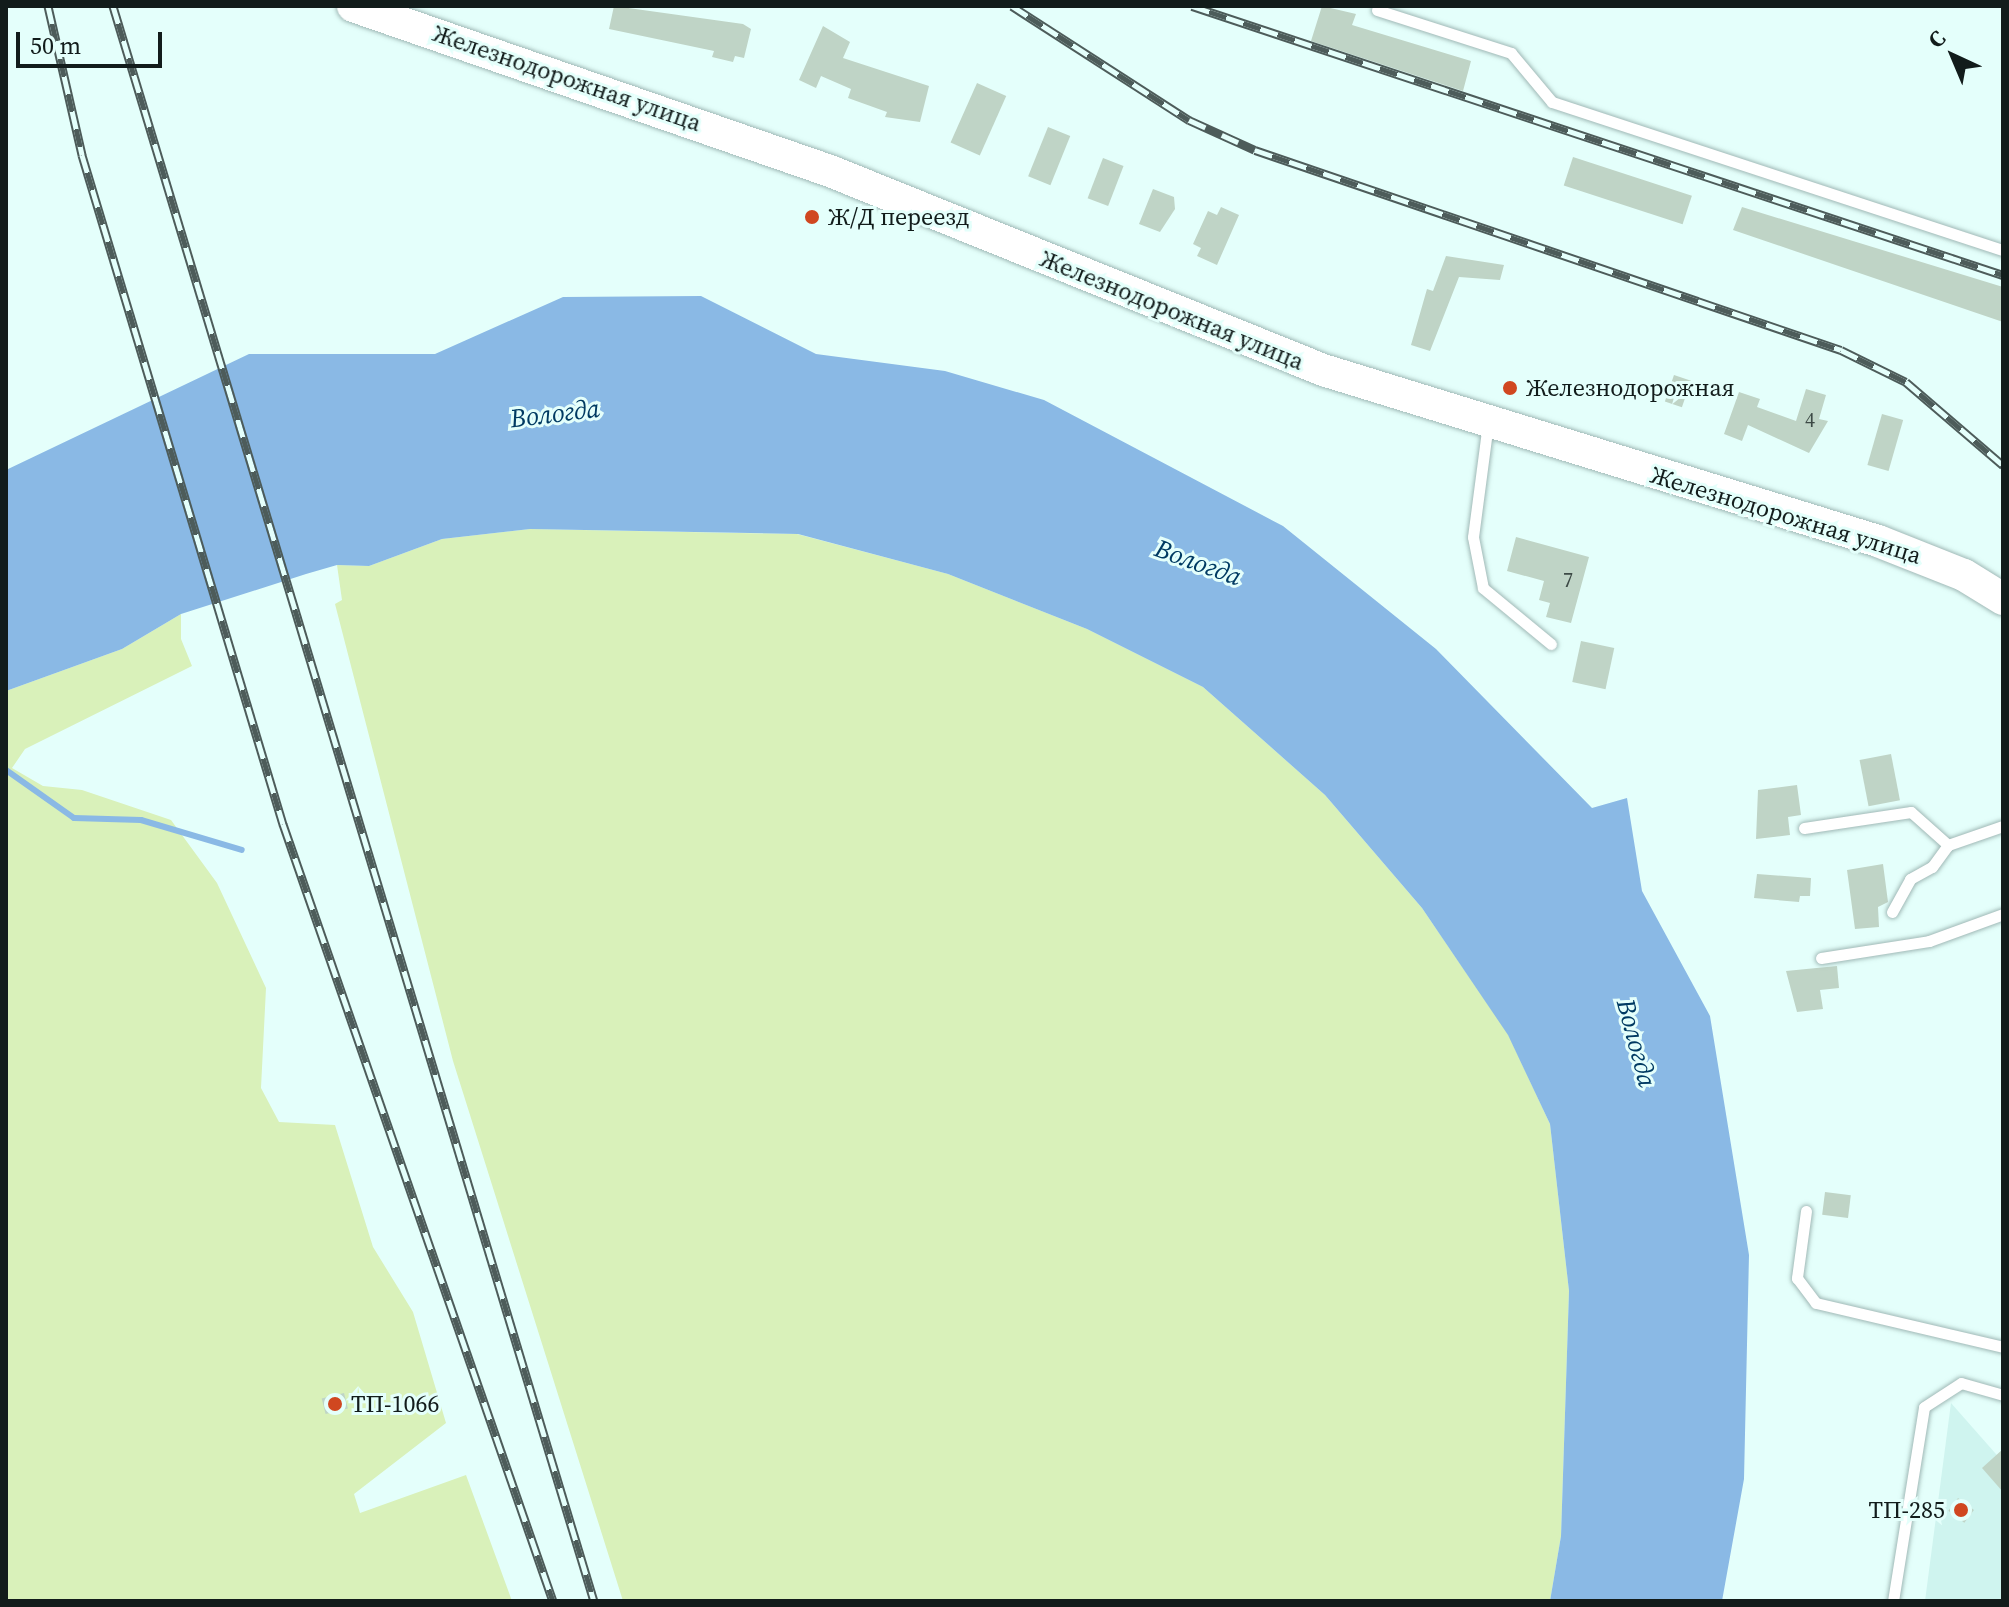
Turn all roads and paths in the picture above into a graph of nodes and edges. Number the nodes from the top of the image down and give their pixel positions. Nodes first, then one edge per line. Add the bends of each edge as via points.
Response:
1 (353, 6) edge
2 (408, 6) edge
3 (1377, 10) dead end
4 (444, 34) junction
5 (2003, 250) edge
6 (1488, 422) junction
7 (2001, 593) edge
8 (1551, 644) dead end
9 (2003, 826) edge
10 (1804, 828) dead end
11 (1948, 845) junction
12 (1892, 912) dead end
13 (2003, 914) edge
14 (1821, 958) dead end
15 (1806, 1211) dead end
16 (2003, 1347) edge
17 (2003, 1395) edge
18 (1893, 1601) edge

1 - 4 main road, Железнодорожная улица
2 - 4 main road
3 - 5 lane via 1511,53 1552,102
4 - 6 main road, Железнодорожная улица via 830,171 1219,332
6 - 7 main road, Железнодорожная улица via 1878,541
6 - 8 lane via 1473,537 1483,588
9 - 11 lane
10 - 11 lane via 1911,812
11 - 12 lane via 1932,867 1910,879
13 - 14 lane via 1929,941
15 - 16 lane via 1797,1278 1816,1303
17 - 18 lane via 1961,1383 1924,1407

